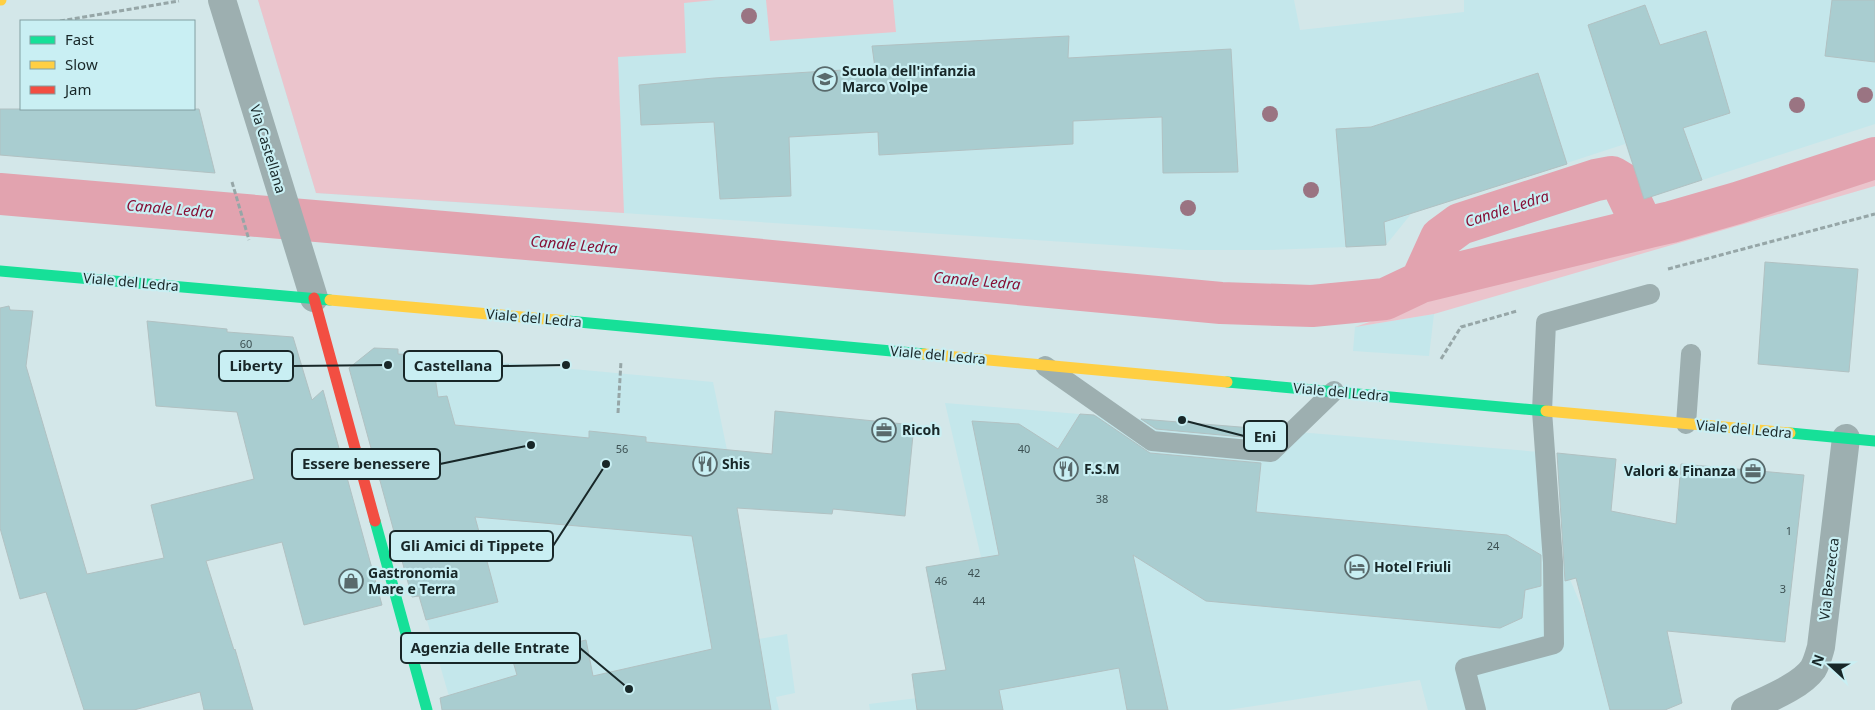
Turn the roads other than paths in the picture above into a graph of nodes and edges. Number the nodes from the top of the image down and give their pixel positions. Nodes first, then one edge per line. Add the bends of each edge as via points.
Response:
1 (222, 0) edge
2 (0, 271) edge
3 (1650, 294) dead end
4 (314, 298) junction
5 (1691, 354) dead end
6 (1044, 365) junction
7 (1334, 391) junction
8 (1542, 411) junction
9 (1686, 424) junction
10 (1846, 438) junction
11 (1875, 441) edge
12 (426, 710) edge
13 (1476, 710) edge
14 (1745, 710) edge

1 - 4 street, Via Castellana
2 - 4 main road, Viale del Ledra
3 - 8 lane via 1546,323
4 - 6 main road, Viale del Ledra
4 - 12 main road
5 - 9 lane
6 - 7 main road, Viale del Ledra
6 - 7 lane via 1152,441 1271,452
7 - 8 main road, Viale del Ledra
8 - 9 main road, Viale del Ledra
8 - 13 lane via 1553,562 1554,644 1465,668
9 - 10 main road, Viale del Ledra
10 - 11 main road, Viale del Ledra
10 - 14 street, Via Bezzecca via 1821,647 1816,663 1795,684

